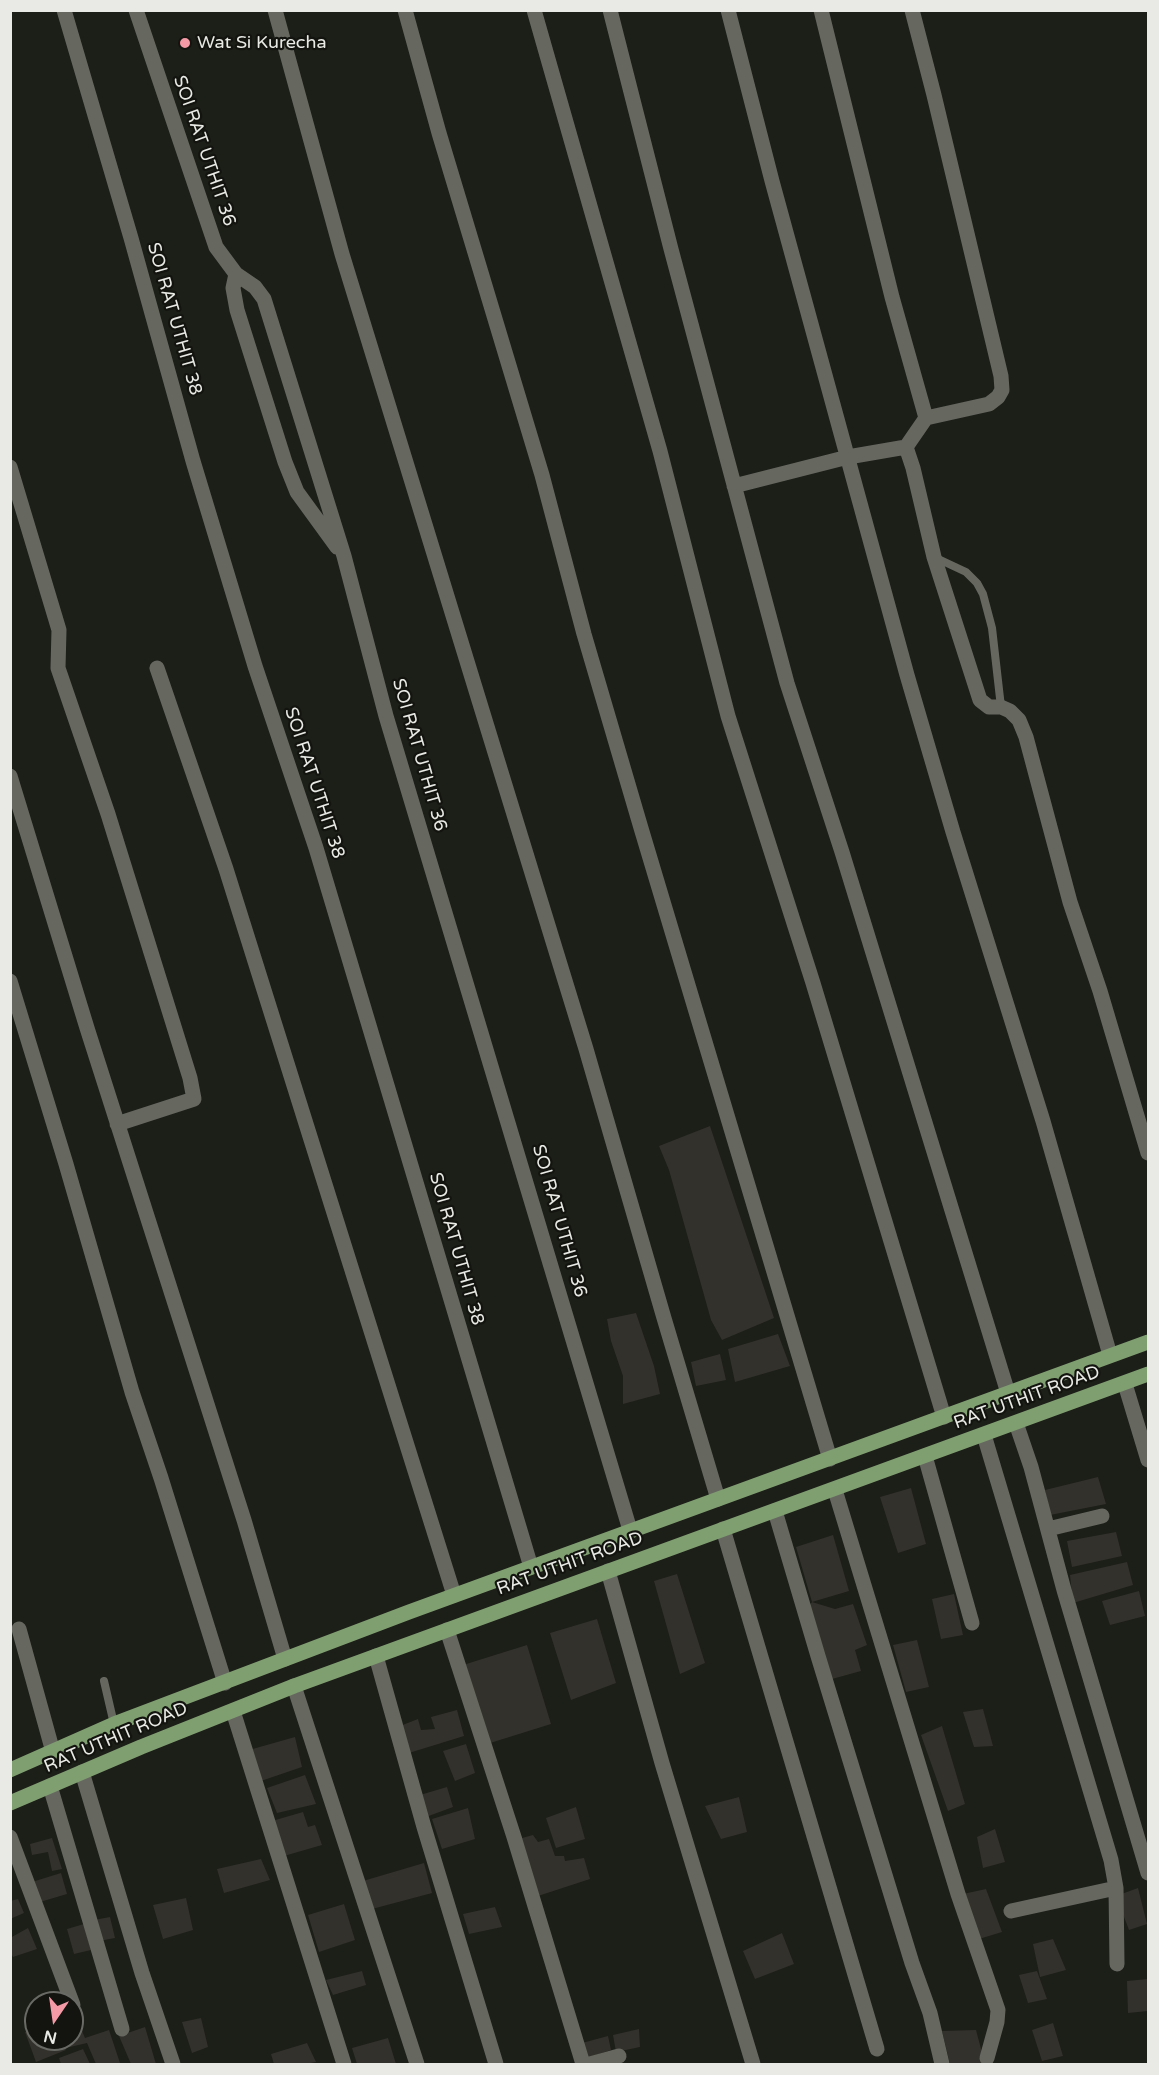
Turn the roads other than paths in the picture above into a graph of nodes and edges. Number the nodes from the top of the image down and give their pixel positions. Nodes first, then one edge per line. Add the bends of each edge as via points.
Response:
1 (64, 10) edge
2 (136, 10) edge
3 (275, 10) edge
4 (405, 10) edge
5 (534, 10) edge
6 (610, 10) edge
7 (728, 10) edge
8 (821, 10) edge
9 (912, 10) edge
10 (236, 274) junction
11 (926, 417) junction
12 (906, 447) junction
13 (848, 457) junction
14 (10, 467) edge
15 (734, 486) junction
16 (344, 556) junction
17 (933, 557) junction
18 (157, 668) dead end
19 (1001, 707) junction
20 (10, 776) edge
21 (10, 981) edge
22 (117, 1124) junction
23 (1149, 1153) edge
24 (1149, 1342) edge
25 (1110, 1355) junction
26 (1149, 1374) edge
27 (1125, 1384) junction
28 (1008, 1393) junction
29 (944, 1417) junction
30 (1016, 1424) junction
31 (984, 1435) junction
32 (926, 1456) junction
33 (830, 1459) junction
34 (1149, 1460) edge
35 (835, 1490) junction
36 (718, 1499) junction
37 (775, 1511) junction
38 (1102, 1516) dead end
39 (723, 1529) junction
40 (1048, 1529) junction
41 (630, 1530) junction
42 (531, 1567) junction
43 (608, 1571) junction
44 (454, 1595) junction
45 (972, 1623) dead end
46 (19, 1629) dead end
47 (447, 1630) junction
48 (376, 1656) junction
49 (285, 1659) junction
50 (104, 1681) dead end
51 (225, 1683) junction
52 (294, 1686) junction
53 (232, 1711) junction
54 (114, 1724) junction
55 (52, 1752) junction
56 (10, 1770) edge
57 (82, 1773) junction
58 (50, 1786) junction
59 (10, 1803) edge
60 (10, 1837) edge
61 (1149, 1874) edge
62 (1116, 1888) junction
63 (1011, 1911) dead end
64 (1117, 1964) dead end
65 (68, 1991) edge
66 (122, 2029) dead end
67 (877, 2049) dead end
68 (619, 2056) dead end
69 (987, 2058) dead end
70 (173, 2064) edge
71 (344, 2064) edge
72 (417, 2064) edge
73 (496, 2064) edge
74 (583, 2064) edge
75 (590, 2064) edge
76 (753, 2064) edge
77 (942, 2064) edge

1 - 42 street, SOI RAT UTHIT 38 via 255,666 316,848
2 - 10 street, SOI RAT UTHIT 36 via 216,247
3 - 36 street via 342,255 573,1004
4 - 33 street via 542,475 584,634
5 - 29 street via 660,451 728,717
6 - 15 street
7 - 13 street
8 - 11 street
9 - 11 street via 1002,390 989,404
10 - 16 street, SOI RAT UTHIT 36 via 255,286 264,299
10 - 16 street via 233,288 237,310 285,462 297,492
11 - 12 street
12 - 13 street
12 - 17 street
13 - 15 street
13 - 25 street via 907,675
14 - 22 street via 59,630 58,668 108,814 194,1099
15 - 28 street via 787,683
16 - 41 street, SOI RAT UTHIT 36 via 386,716
17 - 19 street via 980,700 988,707
17 - 19 lane via 966,572 983,594 992,628
18 - 44 street via 226,868
19 - 23 street via 1019,720 1026,737 1070,902
20 - 22 street
21 - 51 street via 132,1392
22 - 49 street
24 - 25 main road, RAT UTHIT ROAD
25 - 28 main road, RAT UTHIT ROAD
26 - 27 main road, RAT UTHIT ROAD
27 - 30 main road, RAT UTHIT ROAD
27 - 34 street
28 - 29 main road, RAT UTHIT ROAD
29 - 33 main road, RAT UTHIT ROAD
30 - 31 main road, RAT UTHIT ROAD
30 - 40 street
31 - 32 main road, RAT UTHIT ROAD
31 - 62 street via 1077,1742
32 - 35 main road, RAT UTHIT ROAD
32 - 45 street
33 - 36 main road, RAT UTHIT ROAD
35 - 37 main road, RAT UTHIT ROAD
35 - 69 street via 958,1894 998,2010
36 - 41 main road, RAT UTHIT ROAD
37 - 39 main road, RAT UTHIT ROAD
37 - 77 street via 930,2013
38 - 40 street
39 - 43 main road, RAT UTHIT ROAD
39 - 67 street
40 - 61 street
41 - 42 main road, RAT UTHIT ROAD
42 - 44 main road, RAT UTHIT ROAD
43 - 47 main road, RAT UTHIT ROAD
43 - 76 street
44 - 49 main road, RAT UTHIT ROAD
46 - 55 street
47 - 48 main road, RAT UTHIT ROAD
47 - 74 street
48 - 52 main road, RAT UTHIT ROAD
48 - 73 street
49 - 51 main road, RAT UTHIT ROAD
50 - 54 lane
51 - 54 main road, RAT UTHIT ROAD
52 - 53 main road, RAT UTHIT ROAD
52 - 72 street
53 - 57 main road, RAT UTHIT ROAD
53 - 71 street
54 - 55 main road, RAT UTHIT ROAD
55 - 56 main road, RAT UTHIT ROAD
57 - 58 main road, RAT UTHIT ROAD
57 - 70 street
58 - 59 main road, RAT UTHIT ROAD
58 - 66 street
60 - 65 street
62 - 63 street
62 - 64 street
68 - 75 street

